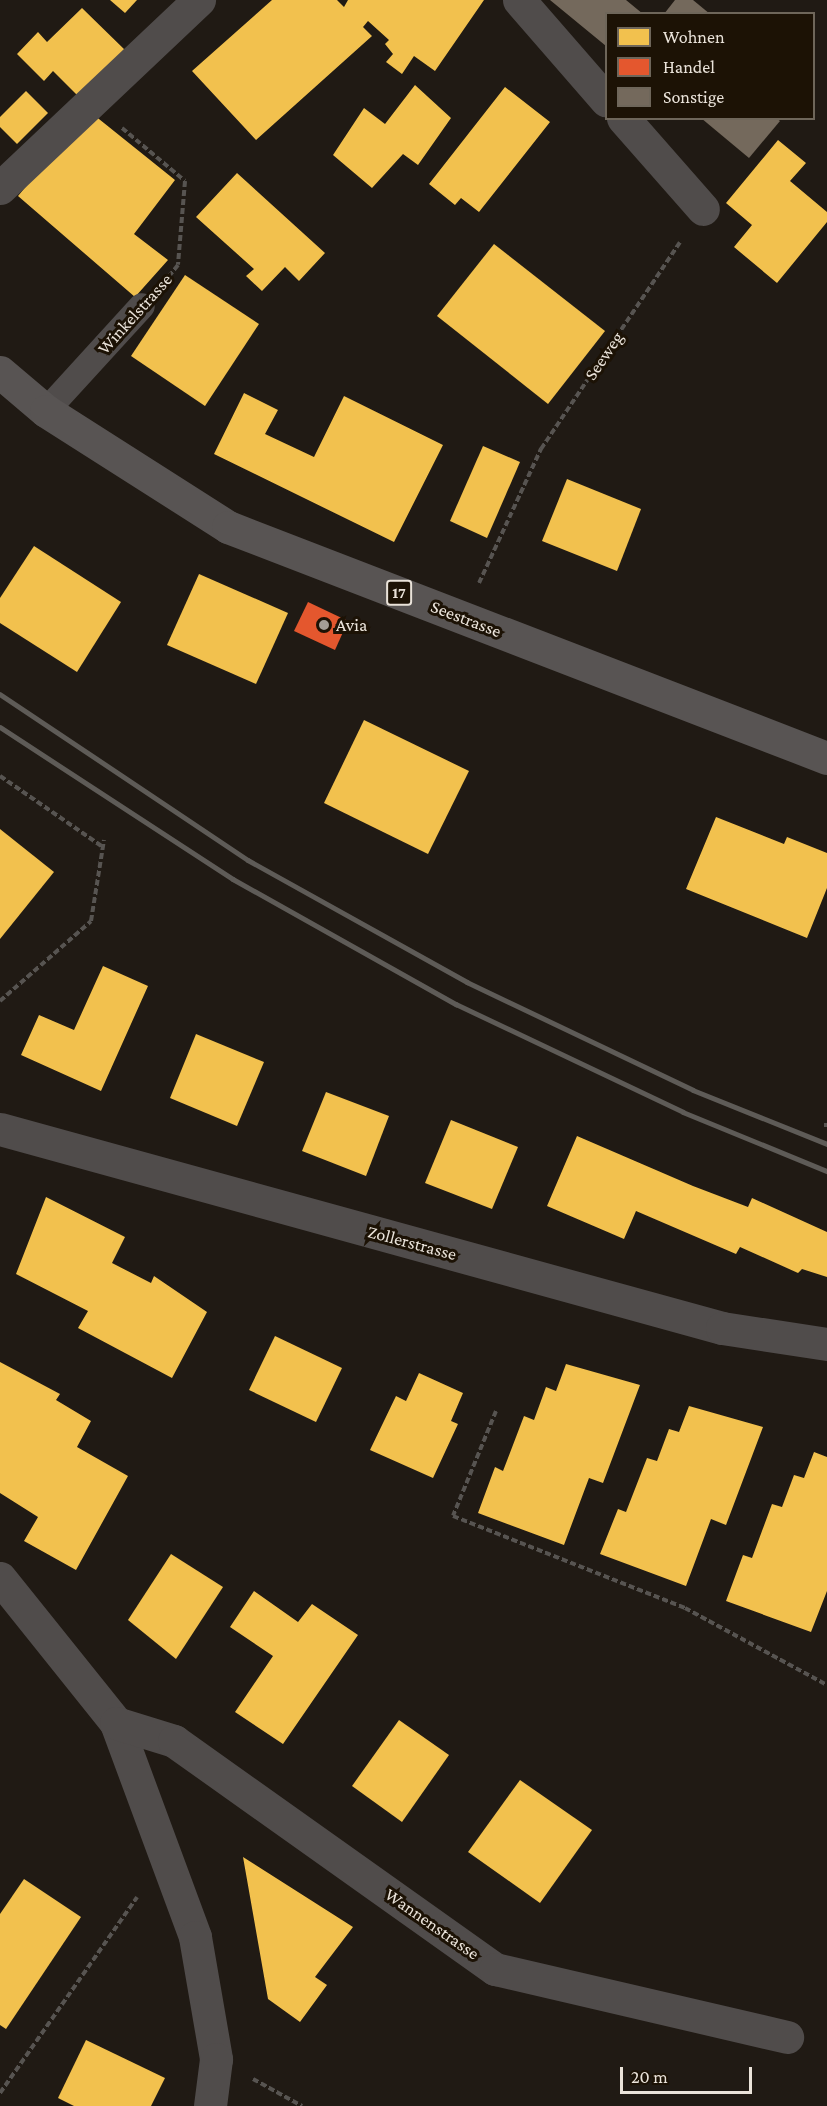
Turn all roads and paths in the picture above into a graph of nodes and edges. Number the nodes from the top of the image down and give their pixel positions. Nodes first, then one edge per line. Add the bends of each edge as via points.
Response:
1 (199, 0) edge
2 (519, 0) edge
3 (605, 99) edge
4 (89, 101) junction
5 (625, 120) edge
6 (0, 188) edge
7 (703, 209) joint
8 (142, 306) joint
9 (0, 372) edge
10 (46, 411) junction
11 (464, 618) junction
12 (827, 758) edge
13 (0, 776) edge
14 (104, 840) dead end
15 (103, 847) junction
16 (0, 1000) edge
17 (0, 1129) edge
18 (827, 1344) edge
19 (496, 1411) dead end
20 (0, 1578) edge
21 (827, 1685) edge
22 (117, 1723) junction
23 (166, 1856) junction
24 (787, 2037) dead end
25 (216, 2059) junction
26 (0, 2093) edge
27 (210, 2106) edge
28 (302, 2106) edge

1 - 4 street
2 - 3 street
4 - 6 street
4 - 8 path, Winkelstrasse via 185,181 178,266
5 - 7 street
7 - 11 path, Seeweg via 541,449
8 - 10 lane, Winkelstrasse
9 - 10 main road, Seestrasse / 17
10 - 11 main road, Seestrasse / 17 via 228,526
11 - 12 main road, Seestrasse / 17
13 - 15 path
14 - 15 path
15 - 16 path via 92,921
17 - 18 street, Zollerstrasse via 722,1328
19 - 21 path via 453,1516 685,1608
20 - 22 street
22 - 23 street
22 - 24 street, Wannenstrasse via 174,1741 495,1969
23 - 25 street via 195,1937
23 - 26 path
25 - 27 street
25 - 28 path

